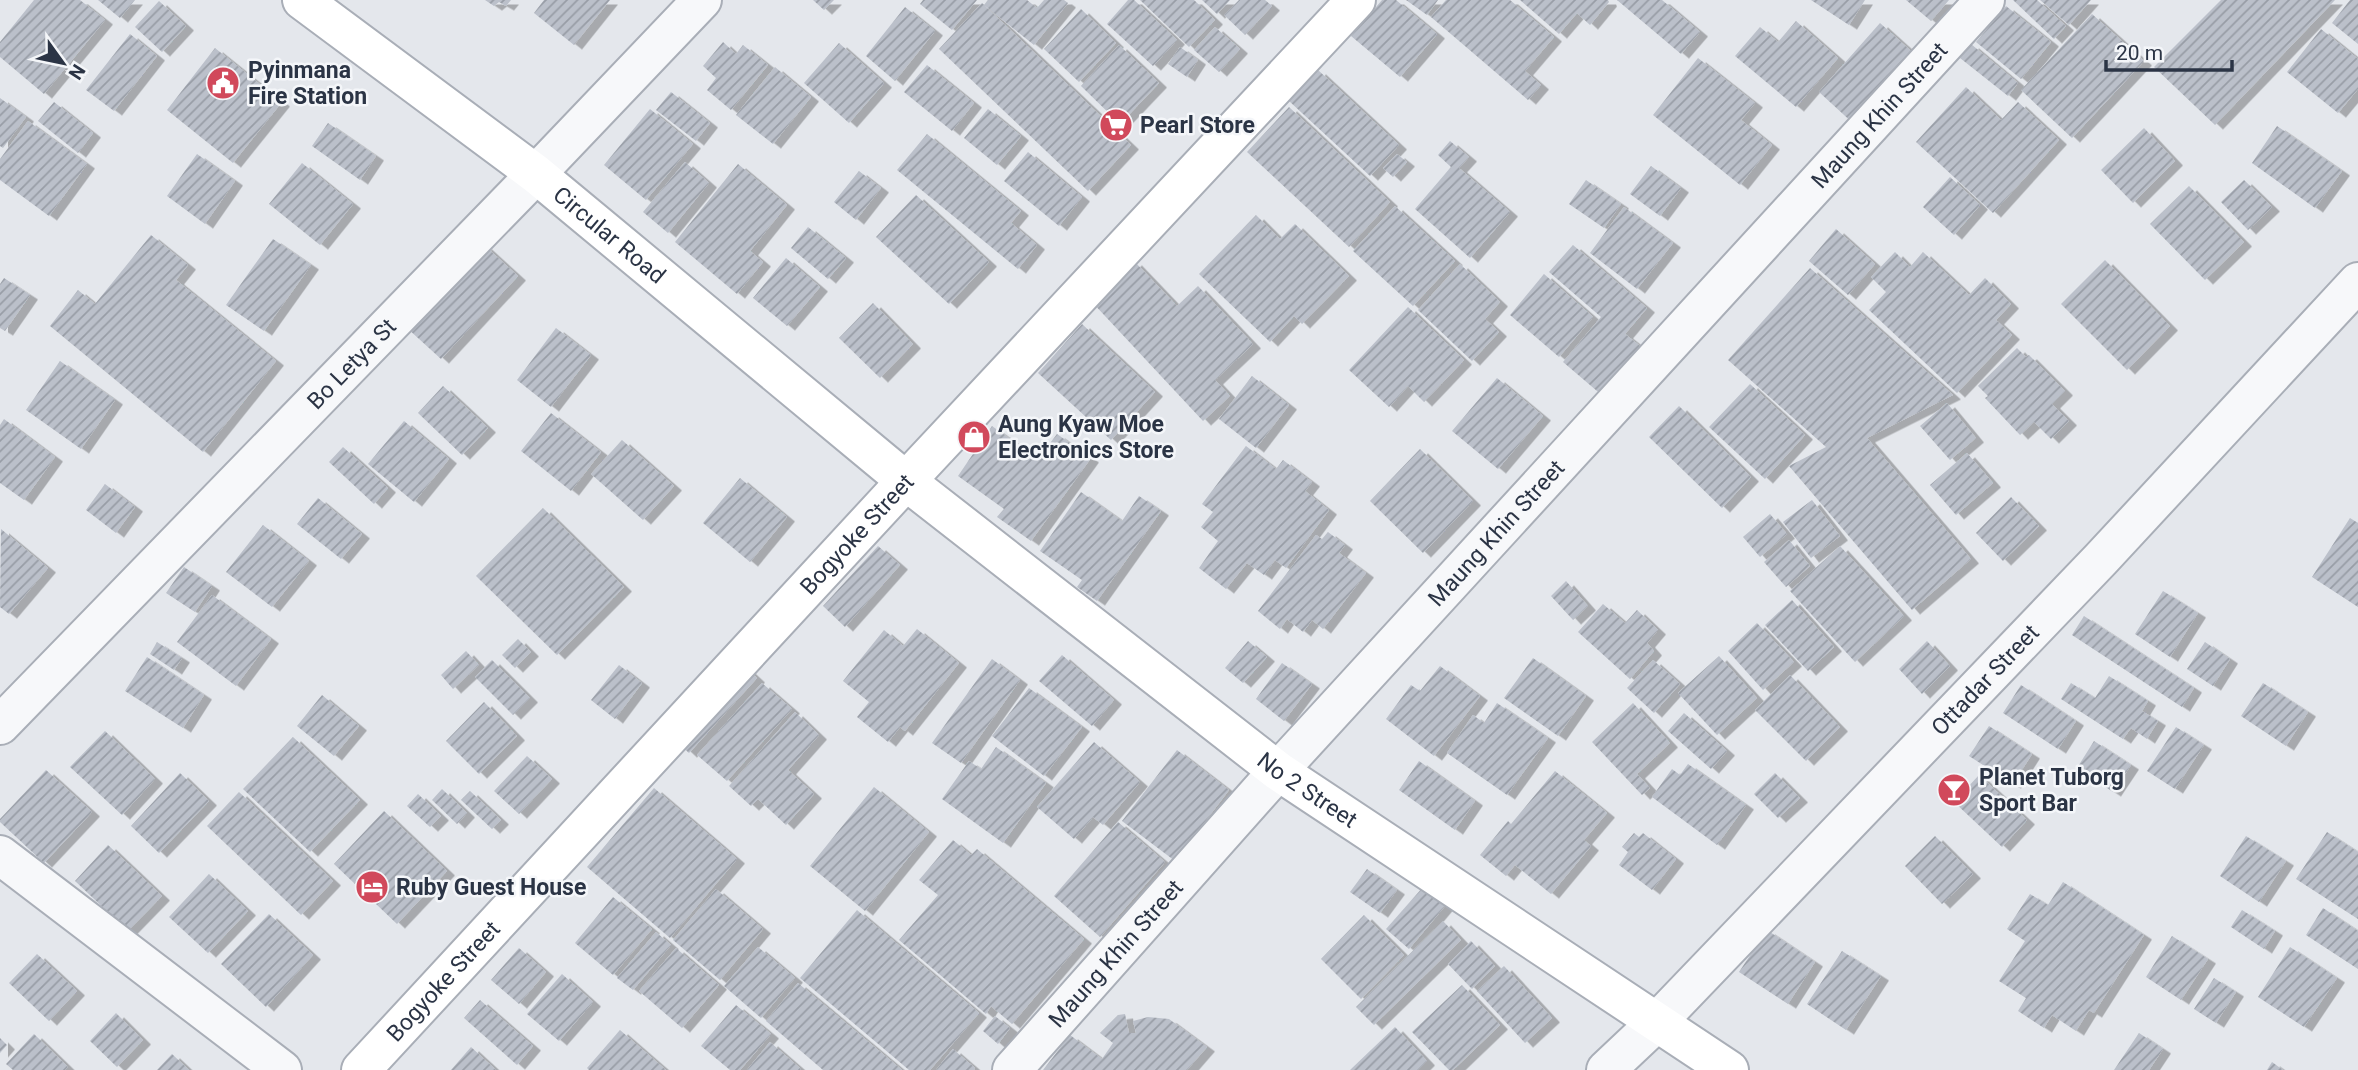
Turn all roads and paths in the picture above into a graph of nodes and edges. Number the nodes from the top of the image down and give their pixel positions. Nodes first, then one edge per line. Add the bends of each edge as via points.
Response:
1 (302, 0) edge
2 (702, 0) edge
3 (1985, 0) edge
4 (1349, 3) edge
5 (536, 174) junction
6 (2358, 282) edge
7 (906, 481) junction
8 (0, 726) edge
9 (1278, 771) junction
10 (0, 855) edge
11 (1657, 1022) junction
12 (282, 1070) edge
13 (360, 1070) edge
14 (1012, 1070) edge
15 (1606, 1070) edge
16 (1729, 1070) edge

1 - 5 street, Circular Road
2 - 5 street, Bo Letya St
3 - 9 street, Maung Khin Street
4 - 7 street, Bogyoke Street
5 - 7 street, Circular Road
5 - 8 street, Bo Letya St
6 - 11 street, Ottadar Street
7 - 9 street, No 2 Street
7 - 13 street, Bogyoke Street
9 - 11 street, No 2 Street
9 - 14 street, Maung Khin Street
10 - 12 street
11 - 15 street, Ottadar Street
11 - 16 street, No 2 Street

